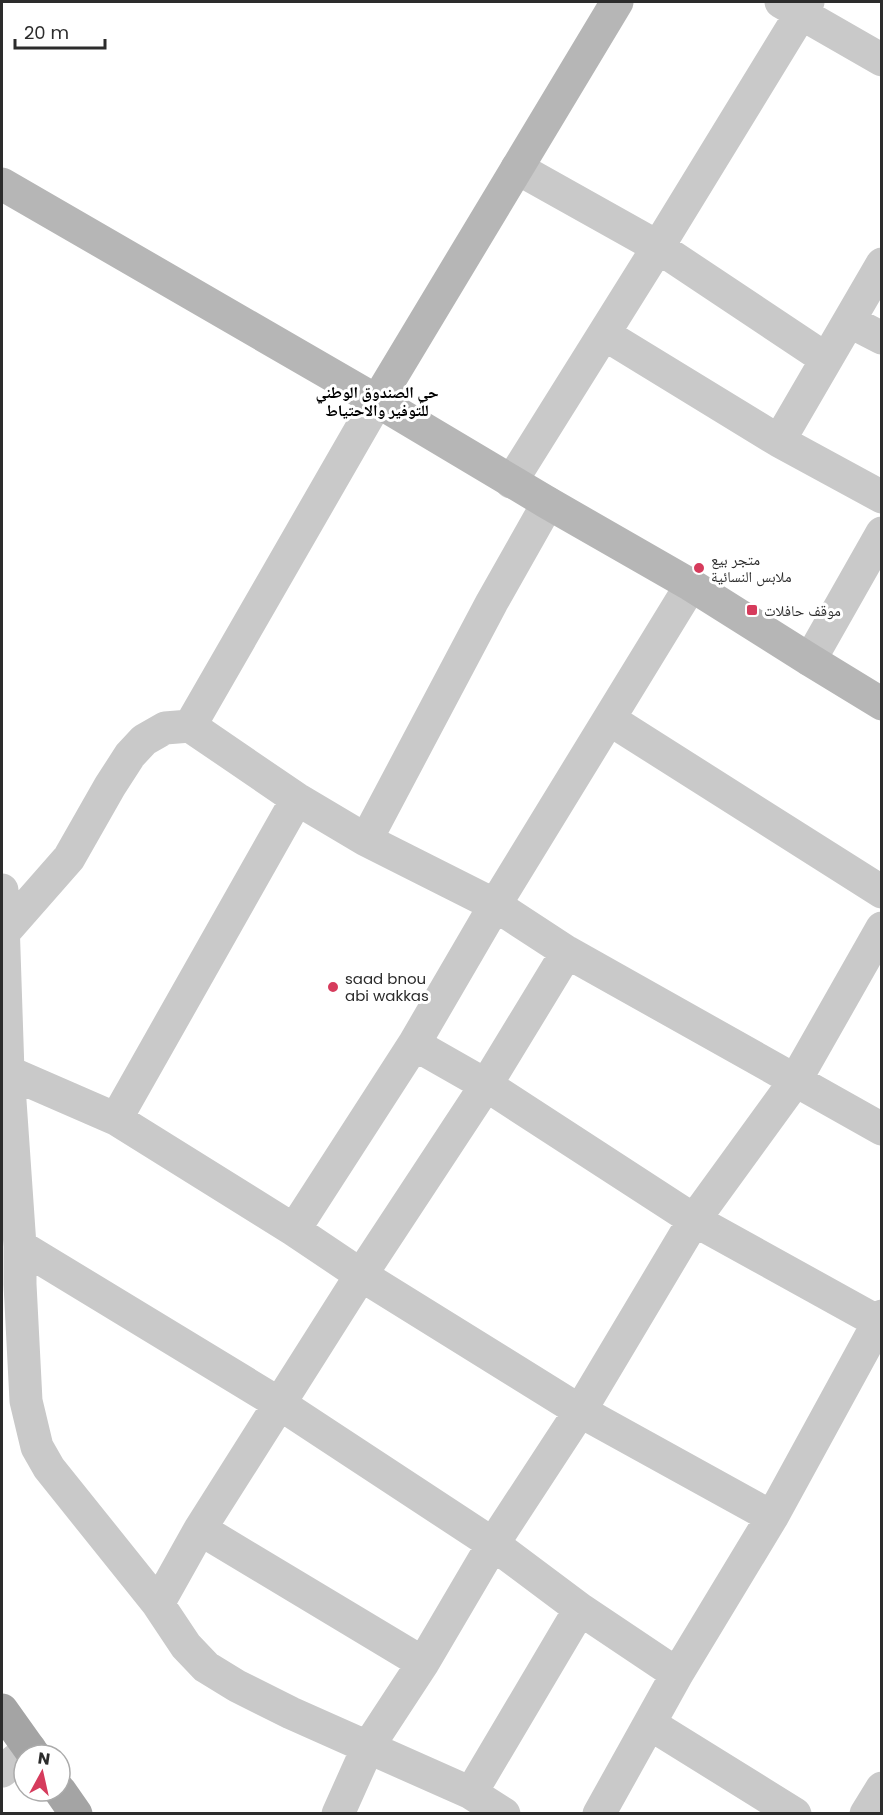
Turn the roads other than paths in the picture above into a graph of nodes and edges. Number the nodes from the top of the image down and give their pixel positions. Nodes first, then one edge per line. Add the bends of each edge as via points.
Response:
1 (616, 2) edge
2 (797, 6) edge
3 (882, 60) edge
4 (517, 168) junction
5 (2, 184) edge
6 (658, 247) junction
7 (882, 264) edge
8 (849, 321) junction
9 (604, 334) junction
10 (882, 338) edge
11 (826, 359) junction
12 (377, 401) junction
13 (779, 441) junction
14 (511, 482) junction
15 (882, 497) edge
16 (548, 503) junction
17 (882, 533) edge
18 (691, 585) junction
19 (810, 660) junction
20 (882, 704) edge
21 (609, 719) junction
22 (190, 726) junction
23 (297, 799) junction
24 (366, 840) junction
25 (2, 890) edge
26 (882, 892) edge
27 (495, 906) junction
28 (882, 928) edge
29 (4, 932) junction
30 (567, 952) junction
31 (414, 1044) junction
32 (8, 1072) junction
33 (795, 1081) junction
34 (486, 1085) junction
35 (116, 1119) junction
36 (882, 1130) edge
37 (694, 1220) junction
38 (294, 1230) junction
39 (20, 1246) junction
40 (361, 1275) junction
41 (11, 1279) edge
42 (880, 1321) edge
43 (280, 1404) junction
44 (580, 1411) junction
45 (772, 1517) junction
46 (200, 1529) junction
47 (494, 1544) junction
48 (158, 1604) junction
49 (580, 1609) junction
50 (423, 1663) junction
51 (677, 1674) junction
52 (2, 1710) edge
53 (650, 1724) junction
54 (26, 1743) edge
55 (368, 1748) junction
56 (882, 1788) edge
57 (471, 1794) junction
58 (344, 1810) edge
59 (504, 1814) edge
60 (599, 1814) edge
61 (795, 1814) edge
62 (866, 1814) edge

1 - 4 main road
2 - 3 street
2 - 6 street
4 - 6 street
4 - 12 main road
5 - 12 main road
6 - 9 street
6 - 11 street
7 - 8 street
8 - 10 street
8 - 11 street
9 - 13 street
9 - 14 street
11 - 13 street
12 - 14 main road
12 - 22 street
13 - 15 street
14 - 16 main road
16 - 18 main road
16 - 24 street
17 - 19 street
18 - 19 main road
18 - 21 street
19 - 20 main road
21 - 26 street
21 - 27 street
22 - 23 street
22 - 29 street via 165,728 144,740 110,786 69,858
23 - 24 street
23 - 35 street
24 - 27 street
25 - 29 street
27 - 30 street
27 - 31 street
28 - 33 street
29 - 32 street
30 - 33 street
30 - 34 street
31 - 34 street
31 - 38 street
32 - 35 street
32 - 39 street
33 - 36 street
33 - 37 street
34 - 37 street
34 - 40 street
35 - 38 street
37 - 42 street
37 - 44 street
38 - 40 street
39 - 41 street
39 - 43 street
40 - 43 street
40 - 44 street
41 - 48 street via 26,1401 37,1447 48,1468
42 - 45 street
43 - 46 street
43 - 47 street
44 - 45 street
44 - 47 street
45 - 51 street
46 - 48 street
46 - 50 street
47 - 49 street
47 - 50 street
48 - 55 street via 186,1646 206,1666 237,1686
49 - 51 street
49 - 57 street
50 - 55 street
51 - 53 street
52 - 54 main road
53 - 60 street
53 - 61 street
55 - 57 street
55 - 58 street
56 - 62 street
57 - 59 street

